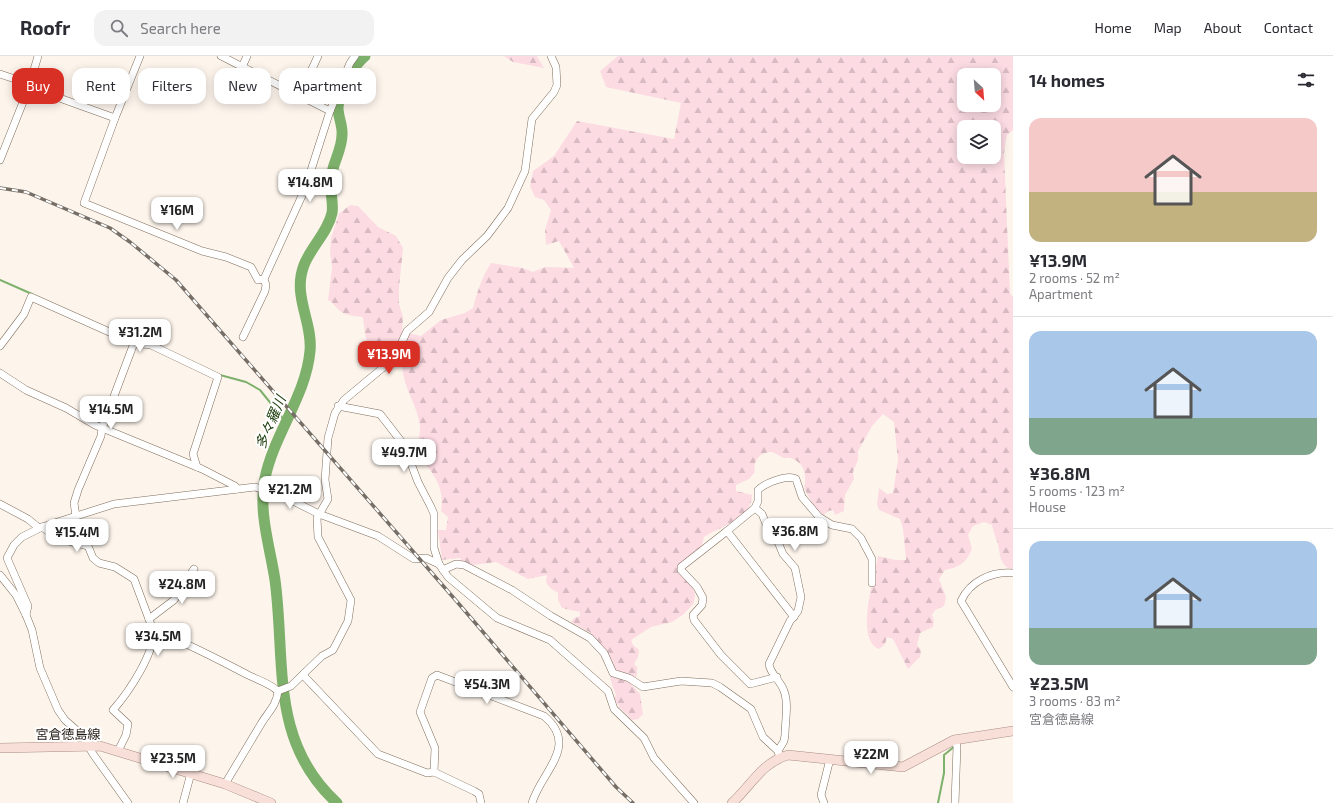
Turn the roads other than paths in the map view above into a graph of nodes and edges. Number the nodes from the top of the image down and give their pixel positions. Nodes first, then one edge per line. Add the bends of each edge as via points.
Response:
1 (38, 56) edge
2 (140, 56) edge
3 (221, 56) edge
4 (247, 56) edge
5 (318, 56) edge
6 (355, 56) edge
7 (551, 56) edge
8 (242, 67) junction
9 (35, 68) edge
10 (312, 68) edge
11 (0, 74) edge
12 (12, 78) edge
13 (279, 85) edge
14 (64, 98) edge
15 (22, 104) edge
16 (317, 104) edge
17 (330, 111) junction
18 (115, 118) junction
19 (0, 160) edge
20 (264, 279) junction
21 (243, 337) dead end
22 (134, 343) junction
23 (0, 346) edge
24 (0, 373) edge
25 (338, 406) junction
26 (102, 428) junction
27 (196, 467) junction
28 (237, 489) junction
29 (0, 504) edge
30 (755, 508) junction
31 (319, 514) junction
32 (76, 516) junction
33 (41, 528) junction
34 (727, 531) junction
35 (434, 548) junction
36 (426, 558) junction
37 (441, 567) junction
38 (194, 569) dead end
39 (1013, 573) edge
40 (0, 575) edge
41 (872, 583) dead end
42 (26, 615) junction
43 (794, 617) junction
44 (149, 620) junction
45 (153, 630) junction
46 (303, 675) junction
47 (777, 677) junction
48 (1013, 687) edge
49 (281, 690) junction
50 (1013, 731) edge
51 (954, 740) junction
52 (88, 745) junction
53 (0, 748) edge
54 (118, 751) junction
55 (779, 754) junction
56 (830, 759) junction
57 (434, 772) junction
58 (191, 773) junction
59 (225, 784) junction
60 (128, 803) edge
61 (184, 803) edge
62 (271, 803) edge
63 (481, 803) edge
64 (532, 803) edge
65 (694, 803) edge
66 (732, 803) edge
67 (824, 803) edge
68 (955, 803) edge

1 - 9 street
2 - 18 street
3 - 8 street
4 - 8 street
5 - 10 street
6 - 17 street
7 - 25 street via 556,67 557,84 554,92 532,119 525,171 508,208 487,236 462,260 448,278 429,312 407,331 385,366
8 - 13 street
11 - 12 street
14 - 18 street
15 - 19 street
16 - 17 street
17 - 20 street via 305,189
18 - 20 street via 84,203 202,251 251,267 258,280
20 - 21 street via 265,291
22 - 23 street via 31,297 24,314
22 - 26 street
22 - 27 street via 151,345 218,377 193,454
24 - 26 street via 26,390
25 - 31 street via 328,438 325,480 328,498
25 - 35 street via 376,412 397,433 432,507
26 - 27 street
26 - 32 street via 74,503
27 - 28 street
28 - 31 street via 260,488
28 - 32 street via 114,504
29 - 33 street
30 - 34 street
30 - 41 street via 760,488 793,477 798,482 807,504 819,517 832,525 852,529 861,538 872,559
30 - 43 street via 762,514 783,554 795,568 801,600
31 - 36 street via 378,536 414,559
31 - 46 street via 318,537 351,600 348,621 333,650 322,656
32 - 33 street
33 - 42 street via 22,537 7,558 28,606
33 - 44 street via 67,542 88,546 93,558 99,563 115,567 134,579
34 - 43 street
34 - 47 street via 681,567 703,598 702,605 693,616 694,620 721,655 750,684
35 - 36 street
35 - 37 street
36 - 37 street
37 - 55 street via 464,564 512,590 590,638 604,653 613,673 629,678 637,685 643,687 681,681 712,683 720,687 750,709 763,737
37 - 65 street via 448,577 497,618 550,640 608,690 614,709 644,738 654,758
38 - 44 street via 174,600
39 - 48 street via 983,577 964,593 961,601
40 - 42 street via 16,595
42 - 52 street via 46,686 65,720 82,735
43 - 47 street via 769,664
44 - 45 street
45 - 49 street
45 - 54 street via 154,637 149,653 113,710 128,724
46 - 49 street
46 - 57 street via 378,754 427,773
47 - 55 street via 781,681 786,699 785,735
49 - 59 street
50 - 51 main road
51 - 56 main road via 903,768
51 - 68 street via 957,746
52 - 53 main road, 宮倉徳島線
52 - 54 main road, 宮倉徳島線
52 - 60 street
54 - 58 main road, 宮倉徳島線
55 - 56 main road
55 - 66 main road
56 - 67 street via 821,795
57 - 63 street via 479,794
57 - 64 street via 435,748 420,712 432,678 437,675 544,716 550,721 558,735 560,746 558,755 538,786
58 - 59 main road, 宮倉徳島線
58 - 61 street
59 - 62 main road, 宮倉徳島線

